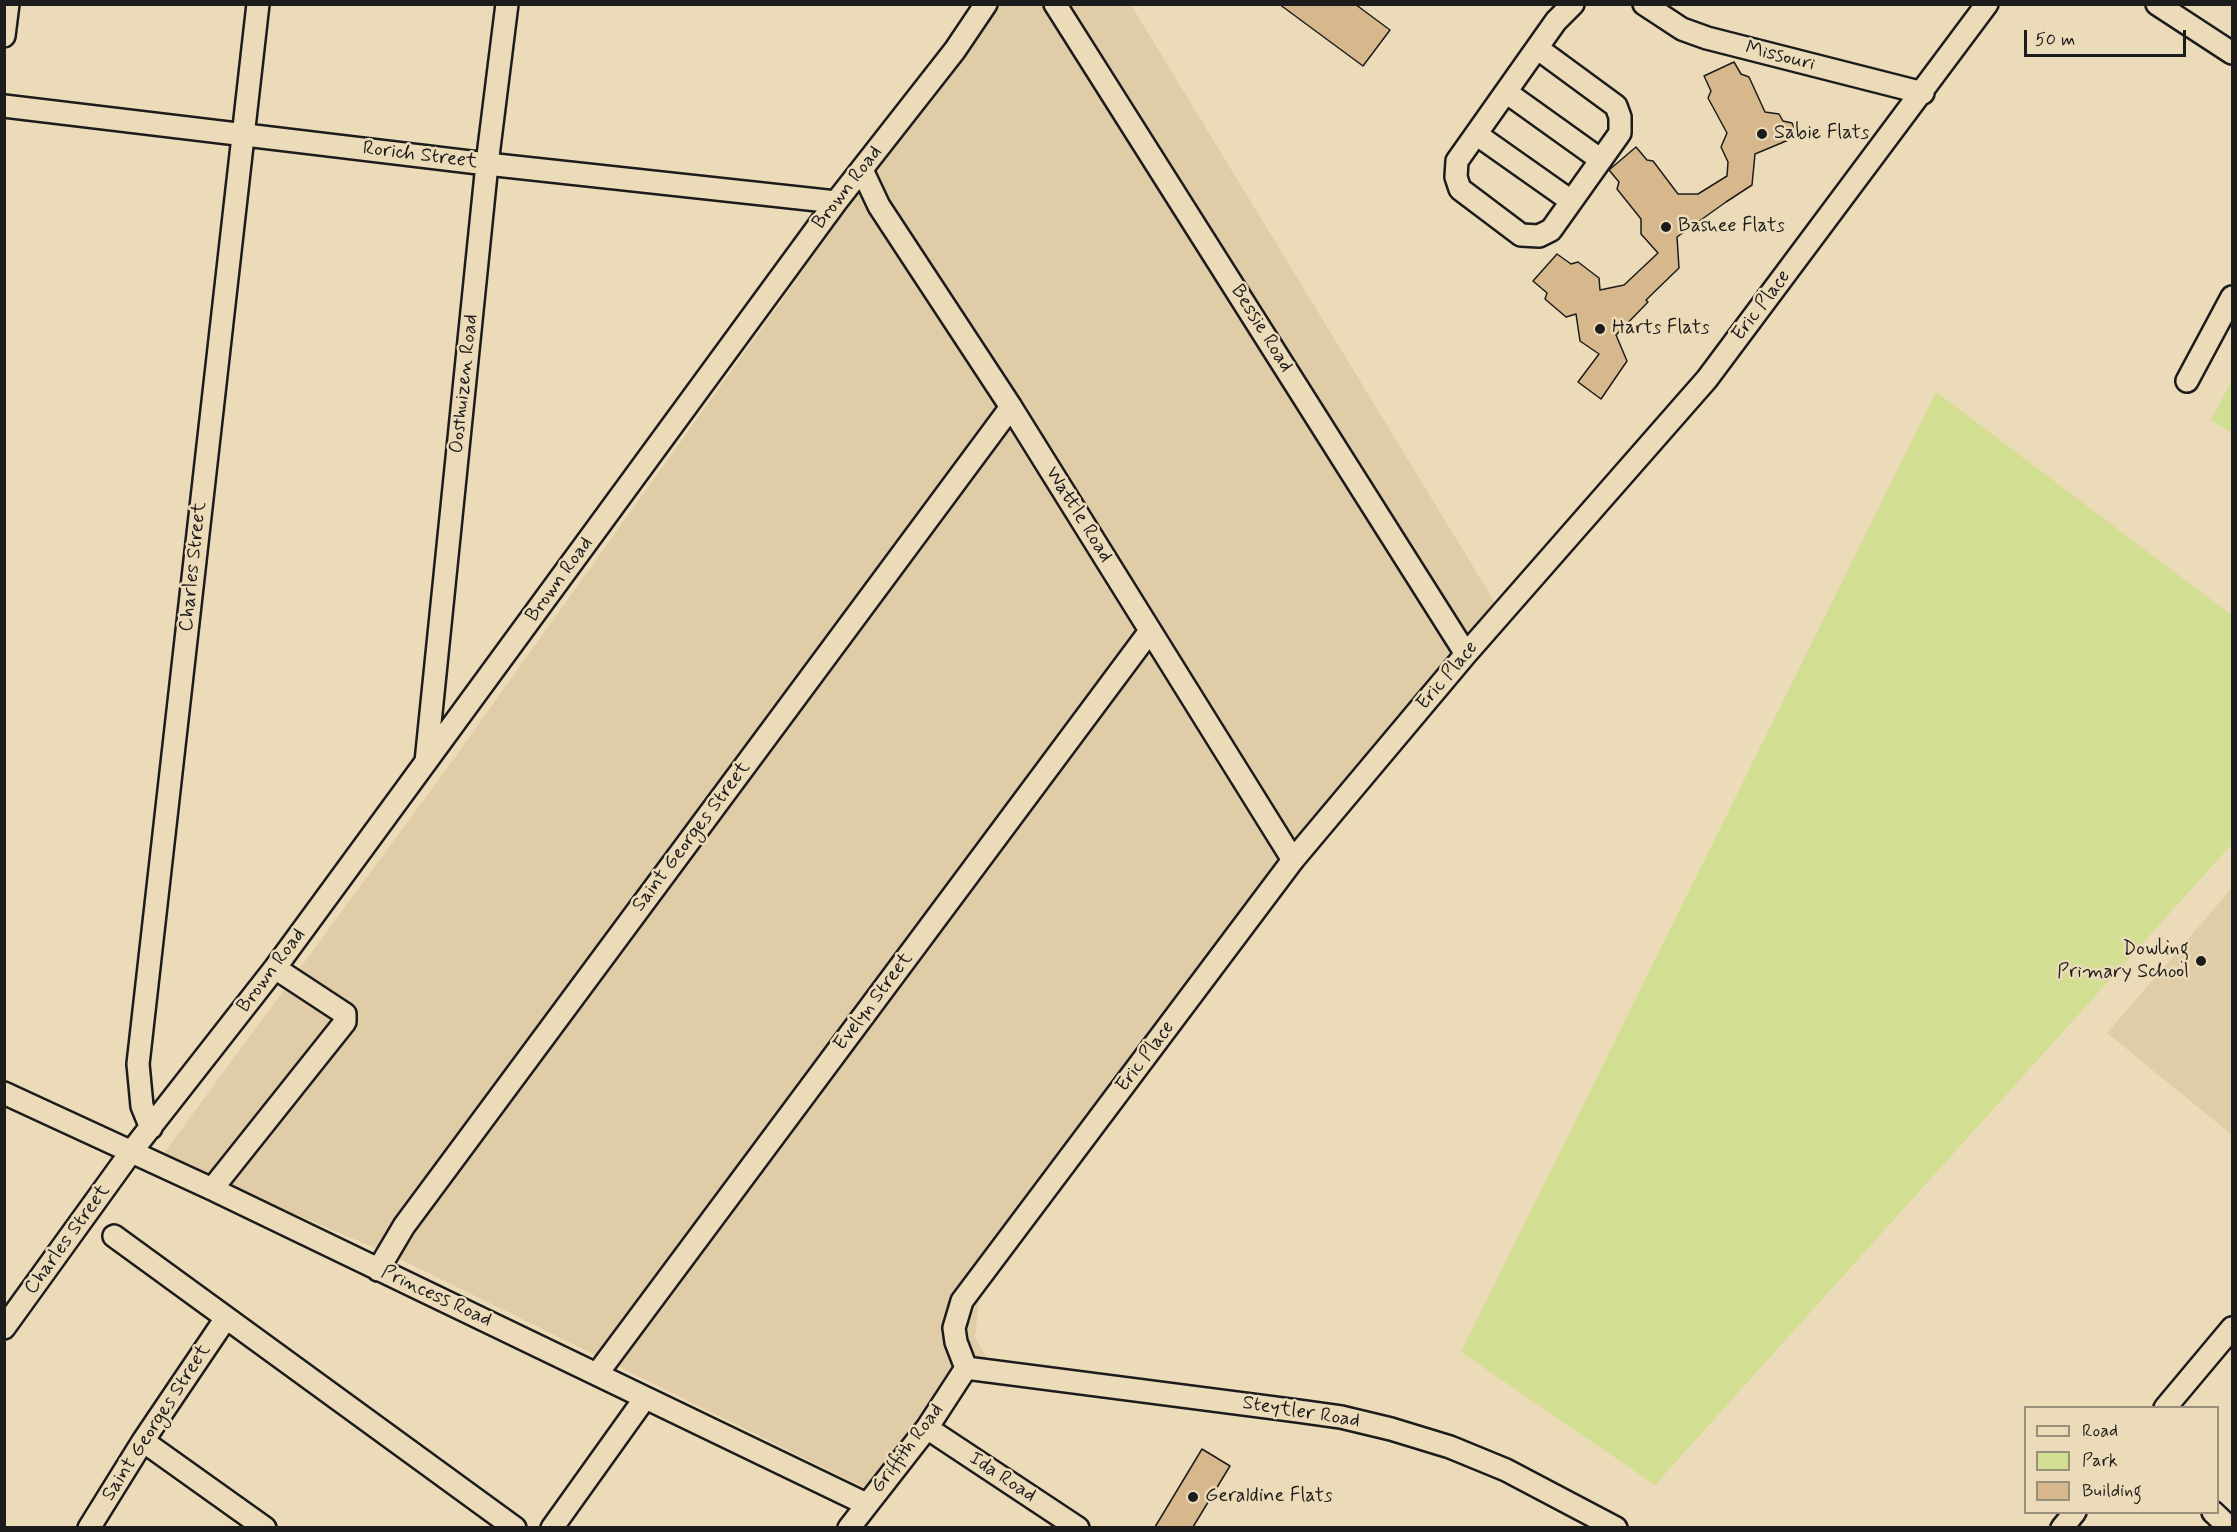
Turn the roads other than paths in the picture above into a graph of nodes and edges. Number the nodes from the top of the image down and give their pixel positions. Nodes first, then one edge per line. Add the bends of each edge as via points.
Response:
1 (8, 4) edge
2 (258, 4) edge
3 (507, 4) edge
4 (986, 4) edge
5 (1055, 4) edge
6 (1573, 4) edge
7 (1644, 4) edge
8 (1987, 4) edge
9 (2157, 4) edge
10 (4, 36) edge
11 (1537, 48) junction
12 (2232, 52) edge
13 (1506, 92) junction
14 (1923, 93) junction
15 (4, 106) edge
16 (1476, 134) junction
17 (242, 135) junction
18 (1601, 160) junction
19 (487, 164) junction
20 (862, 170) junction
21 (1571, 201) junction
22 (836, 202) junction
23 (2232, 297) edge
24 (2187, 381) dead end
25 (1011, 407) junction
26 (1150, 630) junction
27 (1466, 654) junction
28 (426, 764) junction
29 (1293, 860) junction
30 (275, 968) junction
31 (4, 1093) edge
32 (151, 1128) junction
33 (131, 1152) junction
34 (212, 1190) junction
35 (114, 1236) dead end
36 (378, 1270) junction
37 (226, 1318) junction
38 (4, 1328) edge
39 (2232, 1328) edge
40 (966, 1368) junction
41 (597, 1374) junction
42 (645, 1398) junction
43 (2166, 1406) edge
44 (927, 1428) junction
45 (143, 1441) junction
46 (866, 1504) junction
47 (2073, 1514) edge
48 (2214, 1514) edge
49 (89, 1527) edge
50 (265, 1527) edge
51 (515, 1527) edge
52 (552, 1527) edge
53 (849, 1527) edge
54 (1078, 1527) edge
55 (1616, 1527) edge
56 (2062, 1527) edge
57 (2230, 1527) edge

1 - 10 street
2 - 17 street, Charles Street
3 - 19 street, Oosthuizen Road
4 - 20 street, Brown Road
5 - 27 street, Bessie Road
6 - 11 street
7 - 14 street, Missouri via 1682,29 1707,38
8 - 14 street, Eric Place
9 - 12 street
11 - 13 street
11 - 18 street via 1616,106 1620,133
13 - 16 street
13 - 18 street
14 - 27 street, Eric Place via 1707,379
15 - 17 street, Rorich Street
16 - 21 street
16 - 21 street via 1457,161 1460,189 1521,235 1539,236 1551,230
17 - 19 street, Rorich Street
17 - 32 street, Charles Street via 138,1064 142,1106
18 - 21 street
19 - 22 street, Rorich Street
19 - 28 street, Oosthuizen Road
20 - 22 street, Brown Road
20 - 25 street, Wattle Road via 879,206
22 - 28 street, Brown Road
23 - 24 street
25 - 26 street, Wattle Road
25 - 36 street, Saint Georges Street via 404,1226
26 - 29 street, Wattle Road
26 - 41 street, Evelyn Street
27 - 29 street, Eric Place
28 - 30 street, Brown Road
29 - 40 street, Eric Place via 962,1301 954,1328
30 - 32 street, Brown Road
30 - 34 street via 345,1014 345,1022
31 - 33 street, Princess Road
32 - 33 street, Brown Road
33 - 34 street, Princess Road
33 - 38 street, Charles Street
34 - 36 street, Princess Road
35 - 37 street
36 - 41 street, Princess Road
37 - 45 street, Saint Georges Street
37 - 51 street
39 - 43 street
40 - 44 street, Griffith Road
40 - 55 street, Steytler Road via 1299,1411 1391,1429 1506,1470
41 - 42 street, Princess Road
42 - 46 street, Princess Road
42 - 52 street
44 - 46 street, Griffith Road
44 - 54 street, Ida Road
45 - 49 street, Saint Georges Street
45 - 50 street
46 - 53 street, Griffith Road
47 - 56 street
48 - 57 street

